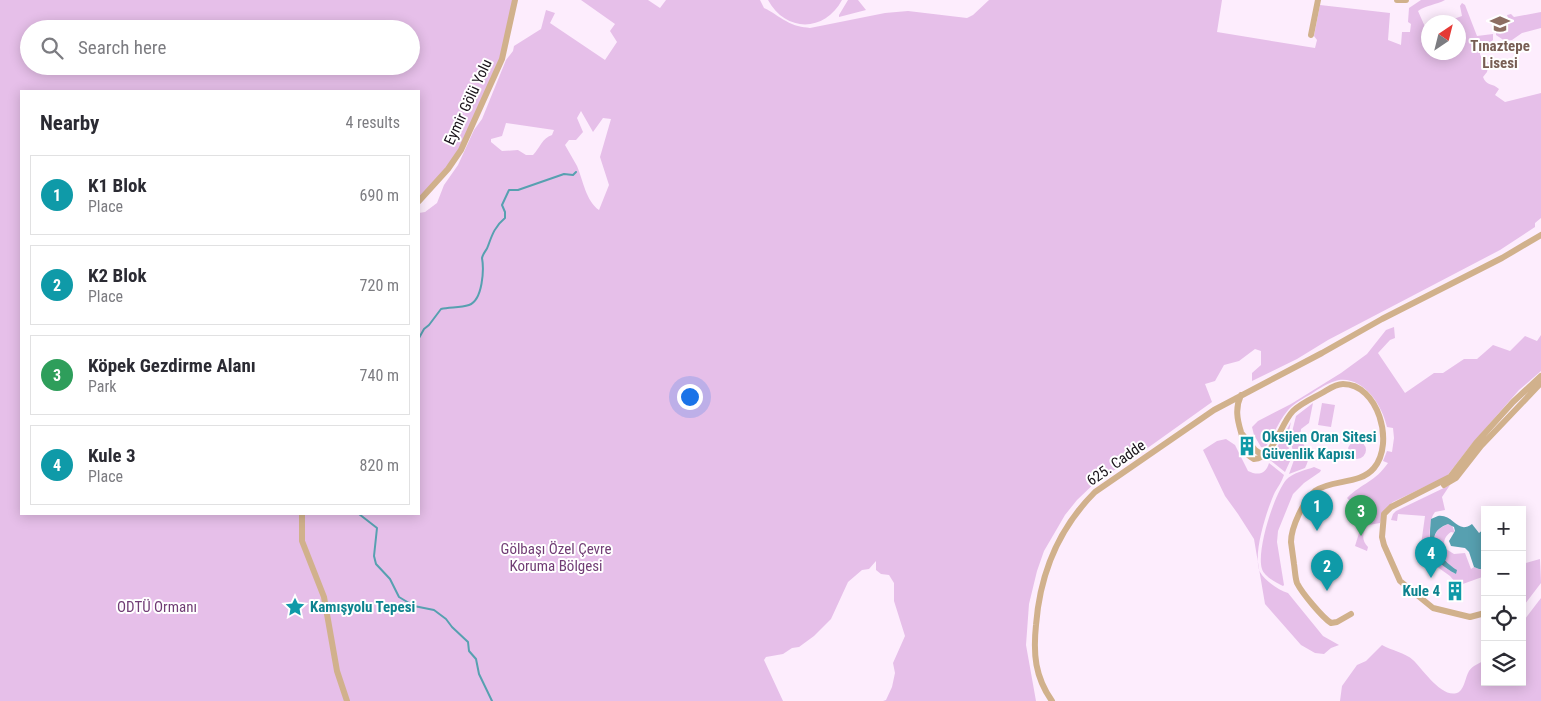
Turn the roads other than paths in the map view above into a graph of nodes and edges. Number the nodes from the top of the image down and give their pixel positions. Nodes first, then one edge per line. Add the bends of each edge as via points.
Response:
1 (515, 0) edge
2 (1318, 0) edge
3 (1397, 0) edge
4 (1406, 0) edge
5 (1312, 36) dead end
6 (420, 200) edge
7 (1540, 235) edge
8 (1541, 376) edge
9 (1541, 383) edge
10 (1242, 394) junction
11 (1242, 434) junction
12 (1269, 452) junction
13 (302, 515) edge
14 (1384, 545) junction
15 (1351, 614) dead end
16 (1481, 614) edge
17 (346, 701) edge
18 (1052, 701) edge

1 - 6 street, Eymir Gölü Yolu via 502,59 461,150
2 - 5 street
3 - 4 street
7 - 10 street, 625. Cadde
8 - 14 street via 1476,443 1450,477 1386,511 1383,518
9 - 14 street via 1453,480 1390,512 1386,519
10 - 11 street via 1237,414
10 - 18 street, 625. Cadde via 1110,481 1082,504 1069,522 1047,564 1036,620 1039,679
11 - 12 street via 1259,454
11 - 12 street via 1242,445 1254,459
12 - 15 street via 1293,411 1336,385 1358,388 1379,414 1384,439 1376,466 1364,476 1315,492 1304,504 1292,538 1296,580 1300,588 1331,623
13 - 17 street via 302,541 324,597 337,671
14 - 16 street via 1400,581 1432,608 1470,617

